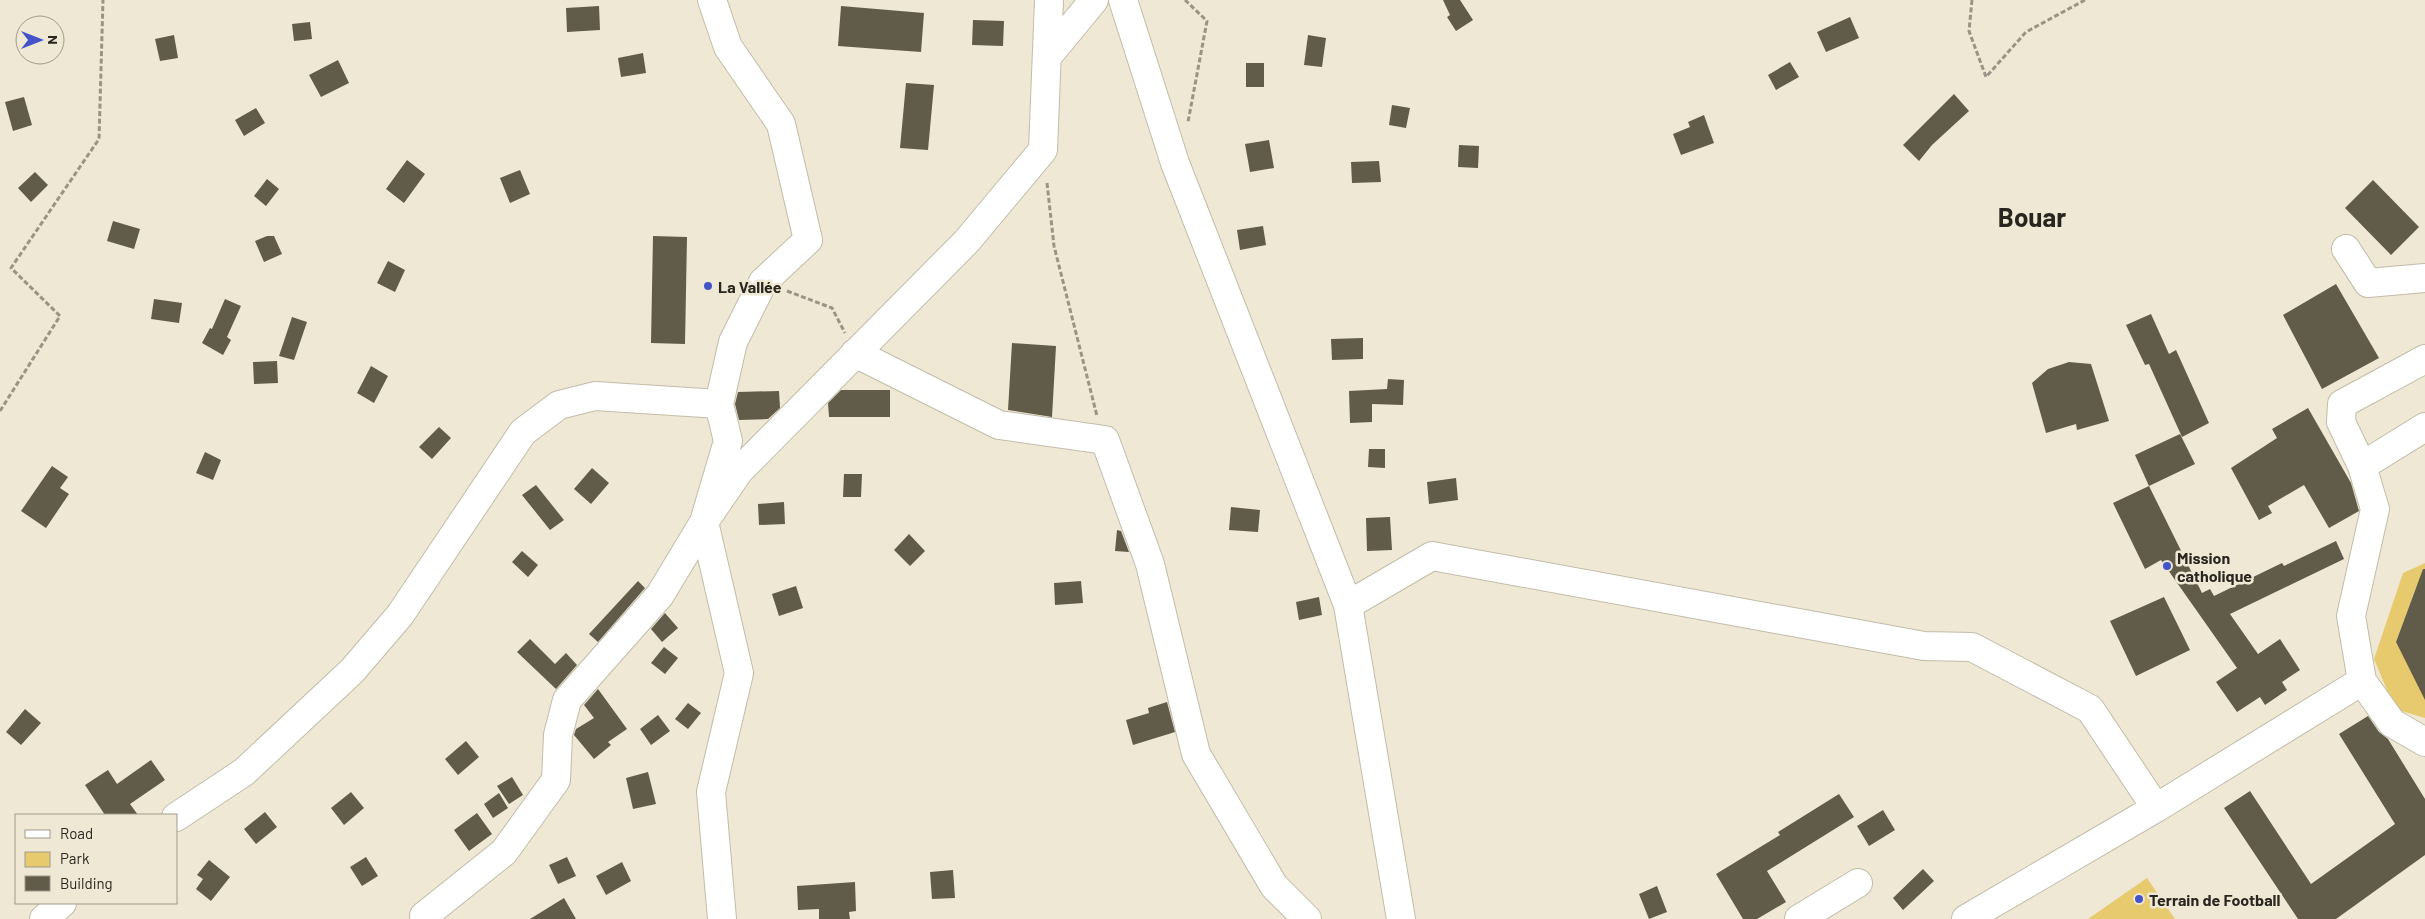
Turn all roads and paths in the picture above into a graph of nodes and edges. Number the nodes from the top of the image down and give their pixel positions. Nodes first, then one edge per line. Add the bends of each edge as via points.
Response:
1 (102, 0) edge
2 (712, 0) edge
3 (1049, 0) edge
4 (1094, 0) edge
5 (1123, 0) edge
6 (1185, 0) edge
7 (1972, 0) edge
8 (2084, 0) edge
9 (1047, 57) junction
10 (1185, 129) dead end
11 (1043, 150) junction
12 (2346, 249) dead end
13 (2425, 278) edge
14 (763, 282) junction
15 (855, 353) junction
16 (2425, 359) edge
17 (719, 404) junction
18 (0, 411) edge
19 (2425, 427) edge
20 (1105, 440) junction
21 (2362, 466) junction
22 (704, 522) junction
23 (1348, 605) junction
24 (2362, 681) junction
25 (2425, 742) edge
26 (2156, 808) junction
27 (178, 816) edge
28 (1858, 883) dead end
29 (61, 904) edge
30 (44, 919) edge
31 (427, 919) edge
32 (722, 919) edge
33 (1306, 919) edge
34 (1402, 919) edge
35 (1799, 919) edge
36 (1966, 919) edge

1 - 18 path via 99,139 11,268 60,316
2 - 14 street via 728,47 781,124 808,240
3 - 9 street
4 - 9 street
5 - 23 street via 1175,163
6 - 10 path via 1206,22
7 - 8 path via 1968,31 1986,77 2026,32
9 - 11 street
11 - 15 street via 967,241
11 - 20 path via 1054,246 1092,403
12 - 13 street via 2368,283
14 - 15 path via 832,308
14 - 17 street via 733,342
15 - 20 street via 999,425
15 - 22 street via 739,471
16 - 21 street via 2342,404 2341,422
17 - 22 street via 728,441
17 - 27 street via 595,396 559,405 523,432 400,616 352,671 244,772
19 - 21 street
20 - 33 street via 1150,564 1196,754 1274,886
21 - 24 street via 2374,509 2351,616
22 - 31 street via 660,595 566,700 558,735 556,780 504,852 424,916
22 - 32 street via 739,673 711,792
23 - 26 street via 1432,556 1924,646 1972,647 2090,709
23 - 34 street
24 - 25 street via 2392,723
24 - 26 street
26 - 36 street
28 - 35 street
29 - 30 street

